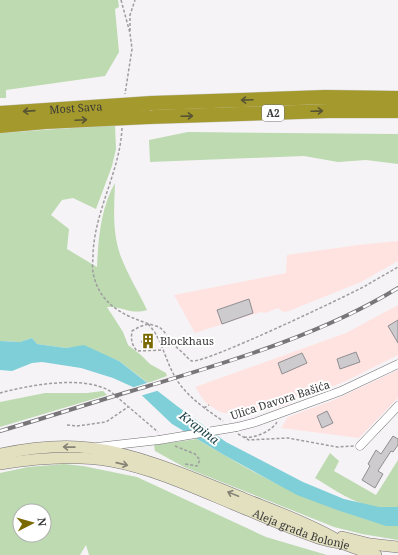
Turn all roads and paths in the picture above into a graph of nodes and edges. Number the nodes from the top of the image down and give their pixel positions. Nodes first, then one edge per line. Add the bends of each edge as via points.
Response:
1 (121, 0) edge
2 (135, 0) edge
3 (130, 33) junction
4 (125, 97) dead end
5 (398, 98) edge
6 (398, 111) edge
7 (0, 113) edge
8 (0, 126) edge
9 (122, 126) dead end
10 (398, 267) edge
11 (148, 324) junction
12 (163, 350) junction
13 (398, 364) edge
14 (173, 373) dead end
15 (0, 393) edge
16 (209, 405) dead end
17 (398, 406) edge
18 (128, 407) junction
19 (204, 408) dead end
20 (276, 415) junction
21 (67, 426) dead end
22 (242, 437) dead end
23 (157, 439) junction
24 (172, 444) dead end
25 (360, 446) dead end
26 (91, 448) junction
27 (0, 454) edge
28 (0, 464) edge
29 (183, 464) dead end
30 (320, 534) junction
31 (398, 547) edge
32 (351, 555) edge
33 (376, 555) edge

1 - 3 path
2 - 3 path via 130,15
3 - 4 path via 132,55
5 -> 7 highway, Most Sava / A2, bridge via 152,103
8 -> 6 highway, Most Sava / A2, bridge via 148,117
9 - 11 path via 117,164 104,200 94,240 93,271 97,286 114,309
10 - 11 path via 366,286 197,361 186,356 158,326
11 - 12 path via 155,332
11 - 12 path via 132,331 133,346 137,351
12 - 14 path
13 - 20 street, Ulica Davora Bašića via 341,391
15 - 18 path via 40,385 88,383 102,386
16 - 19 path
17 - 25 street
18 - 21 path via 106,422
18 - 23 path via 151,425
20 - 22 path via 277,422 272,428 250,438
20 - 23 street, Ulica Davora Bašića, bridge via 237,427
23 - 26 street, Ulica Davora Bašića
24 - 29 path via 195,454 200,460 197,466
26 -> 27 main road, Aleja grada Bolonje via 48,447
30 -> 26 main road, Aleja grada Bolonje via 172,470 118,453
28 -> 30 main road, Aleja grada Bolonje via 47,458 89,458 145,469 290,528
30 - 31 main road
30 - 32 main road
30 - 33 main road, Aleja grada Bolonje

